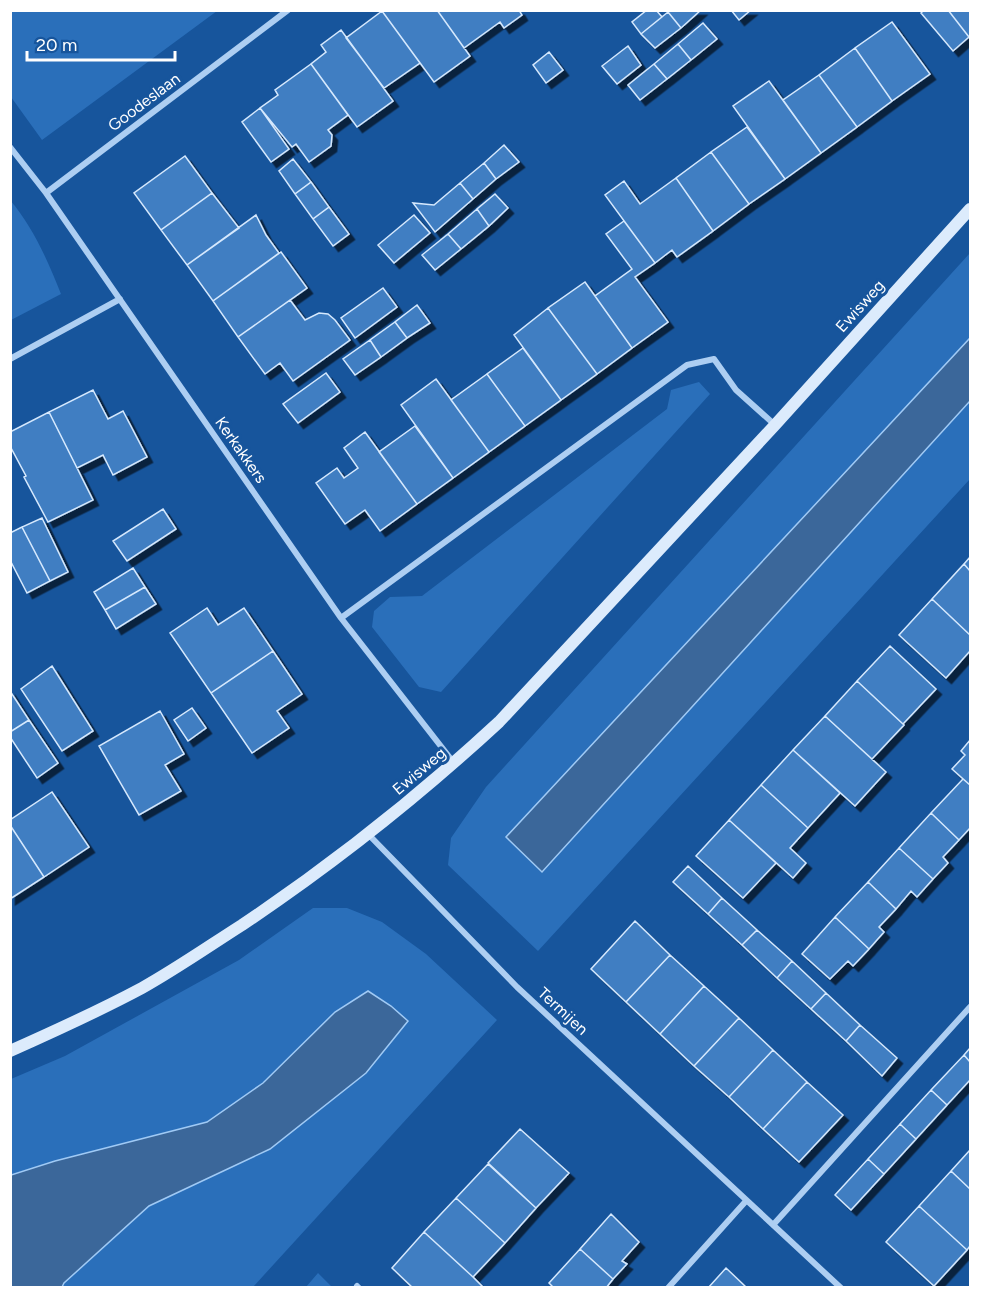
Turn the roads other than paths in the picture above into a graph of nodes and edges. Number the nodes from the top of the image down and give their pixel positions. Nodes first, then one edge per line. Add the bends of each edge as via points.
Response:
1 (288, 10) edge
2 (10, 147) edge
3 (46, 193) junction
4 (970, 208) edge
5 (120, 299) junction
6 (10, 358) edge
7 (775, 425) junction
8 (341, 618) junction
9 (454, 763) junction
10 (368, 834) junction
11 (970, 1007) edge
12 (10, 1051) edge
13 (746, 1201) junction
14 (773, 1225) junction
15 (668, 1287) edge
16 (841, 1287) edge

1 - 3 street, Goodeslaan
2 - 3 street, Kerkakkers
3 - 5 street, Kerkakkers
4 - 7 street, Ewisweg
5 - 6 street
5 - 8 street, Kerkakkers
7 - 8 street via 736,390 714,359 687,365
7 - 9 street, Ewisweg via 499,722
8 - 9 street, Kerkakkers
9 - 10 street, Ewisweg
10 - 12 street, Ewisweg via 285,896 144,987
10 - 13 street, Termijen via 517,987
11 - 14 street
13 - 14 street, Termijen
13 - 15 street
14 - 16 street, Termijen

